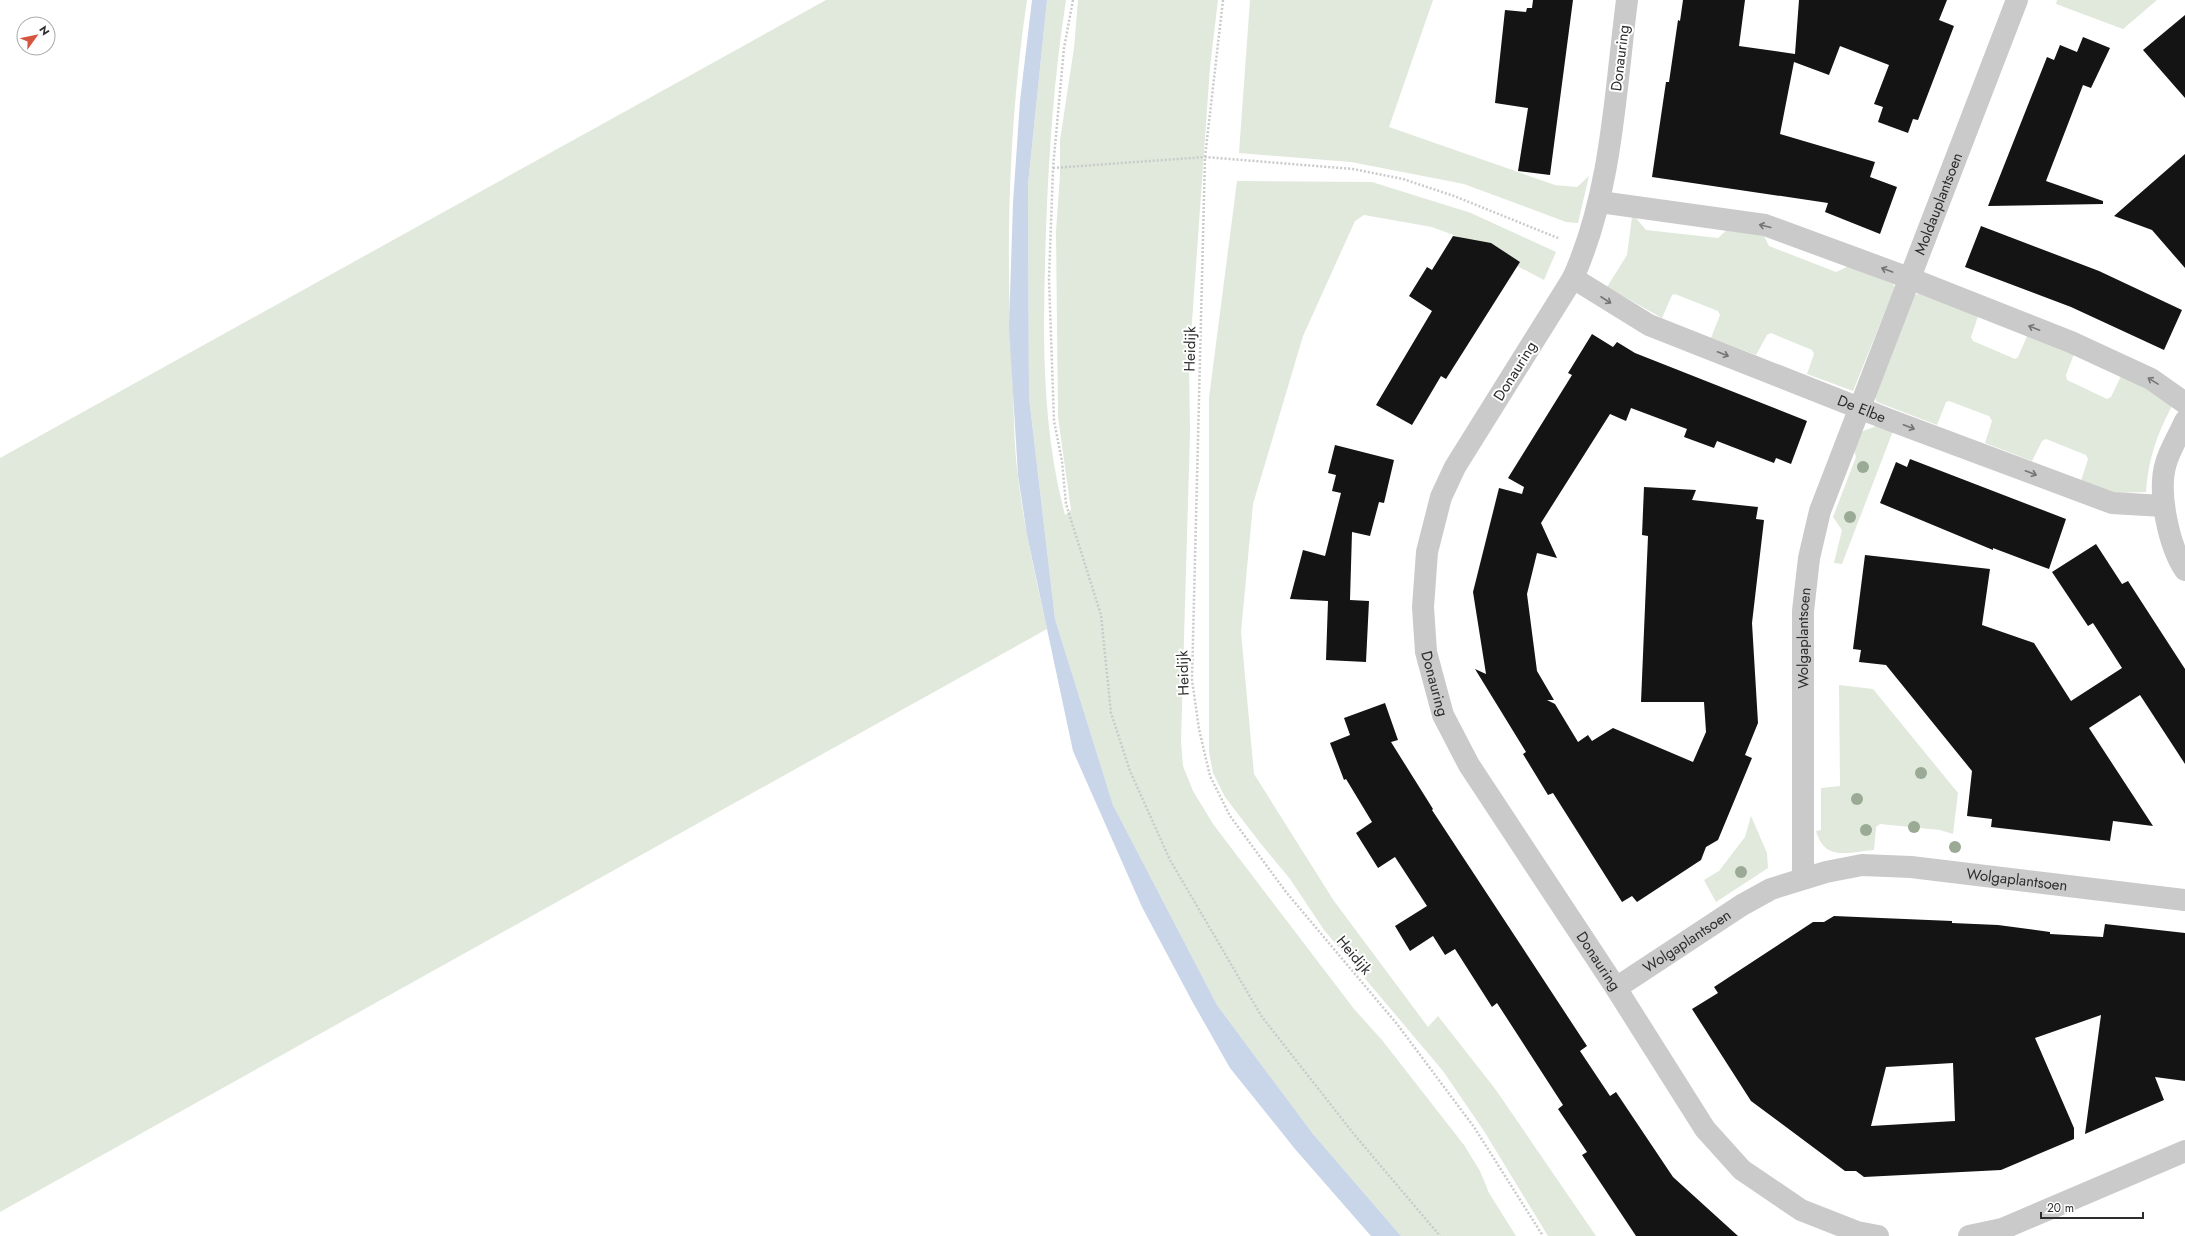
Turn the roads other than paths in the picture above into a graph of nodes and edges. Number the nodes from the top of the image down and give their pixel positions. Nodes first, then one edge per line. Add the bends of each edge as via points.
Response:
1 (1627, 0) edge
2 (2017, 0) edge
3 (1600, 202) junction
4 (1573, 278) junction
5 (1909, 278) junction
6 (2185, 403) edge
7 (1859, 408) junction
8 (2185, 421) edge
9 (2163, 506) junction
10 (2185, 570) edge
11 (1803, 878) junction
12 (2185, 900) edge
13 (1616, 988) junction
14 (2185, 1151) edge
15 (2004, 1232) edge
16 (1878, 1236) edge
17 (1969, 1236) edge

1 - 3 street, Donauring
2 - 5 street, Moldauplantsoen
3 - 4 street, Donauring via 1586,250
5 -> 3 street via 1765,225
4 -> 7 street, De Elbe via 1649,325
4 - 13 street, Donauring via 1454,467 1441,498 1427,552 1423,607 1426,652 1443,715 1469,765
6 -> 5 street via 2151,379 2071,342
5 - 7 street, Moldauplantsoen
7 -> 9 street, De Elbe via 2112,504
7 - 11 street, Wolgaplantsoen via 1820,511 1809,558 1803,619
8 - 9 street via 2165,464
9 - 10 street via 2176,557
11 - 12 street, Wolgaplantsoen via 1862,865 1911,866
11 - 13 street, Wolgaplantsoen via 1771,889 1742,905
13 - 16 street, Donauring via 1705,1130 1742,1170 1801,1210 1857,1232
14 - 15 street
15 - 17 street

